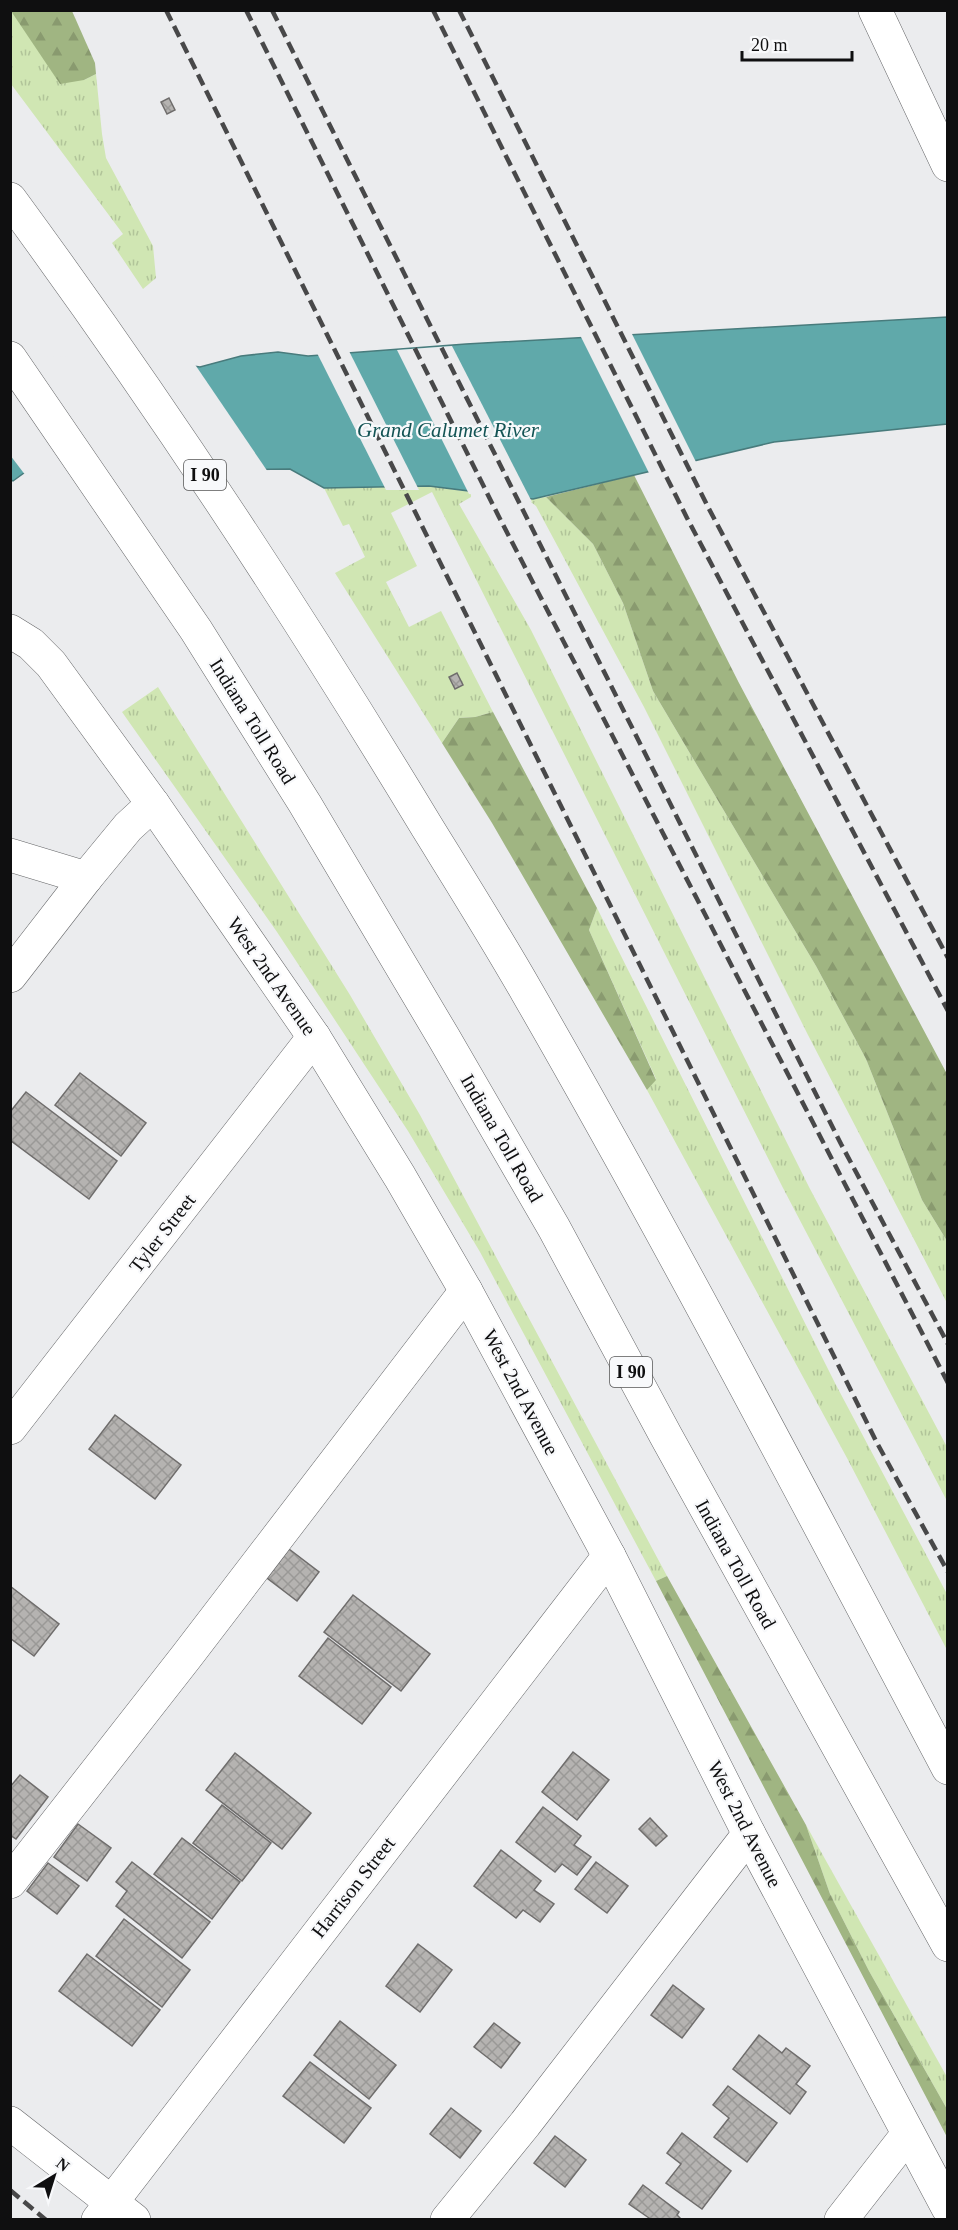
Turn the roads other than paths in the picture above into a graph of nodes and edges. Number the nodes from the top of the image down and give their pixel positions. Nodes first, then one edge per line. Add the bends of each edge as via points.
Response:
1 (875, 10) edge
2 (948, 165) edge
3 (10, 199) edge
4 (10, 358) edge
5 (10, 631) edge
6 (153, 804) junction
7 (10, 855) edge
8 (86, 878) junction
9 (10, 976) edge
10 (314, 1037) junction
11 (466, 1291) junction
12 (10, 1428) edge
13 (609, 1556) junction
14 (948, 1768) edge
15 (749, 1834) junction
16 (10, 1882) edge
17 (948, 1945) edge
18 (10, 2123) edge
19 (908, 2134) junction
20 (948, 2208) edge
21 (114, 2214) edge
22 (447, 2220) edge
23 (841, 2220) edge

1 - 2 main road
3 - 14 main road, I 90 via 190,453 387,760 525,988 633,1179
4 - 17 main road, Indiana Toll Road / I 90 via 196,630 305,804 554,1228
5 - 6 main road, West 2nd Avenue via 31,644 51,664
6 - 8 main road
6 - 10 main road, West 2nd Avenue
7 - 8 main road
8 - 9 main road
10 - 11 main road, West 2nd Avenue
10 - 12 main road, Tyler Street
11 - 13 main road, West 2nd Avenue
11 - 16 main road
13 - 15 main road, West 2nd Avenue
13 - 21 main road, Harrison Street
15 - 19 main road, West 2nd Avenue
15 - 22 main road
18 - 21 main road
19 - 20 main road, West 2nd Avenue
19 - 23 main road

